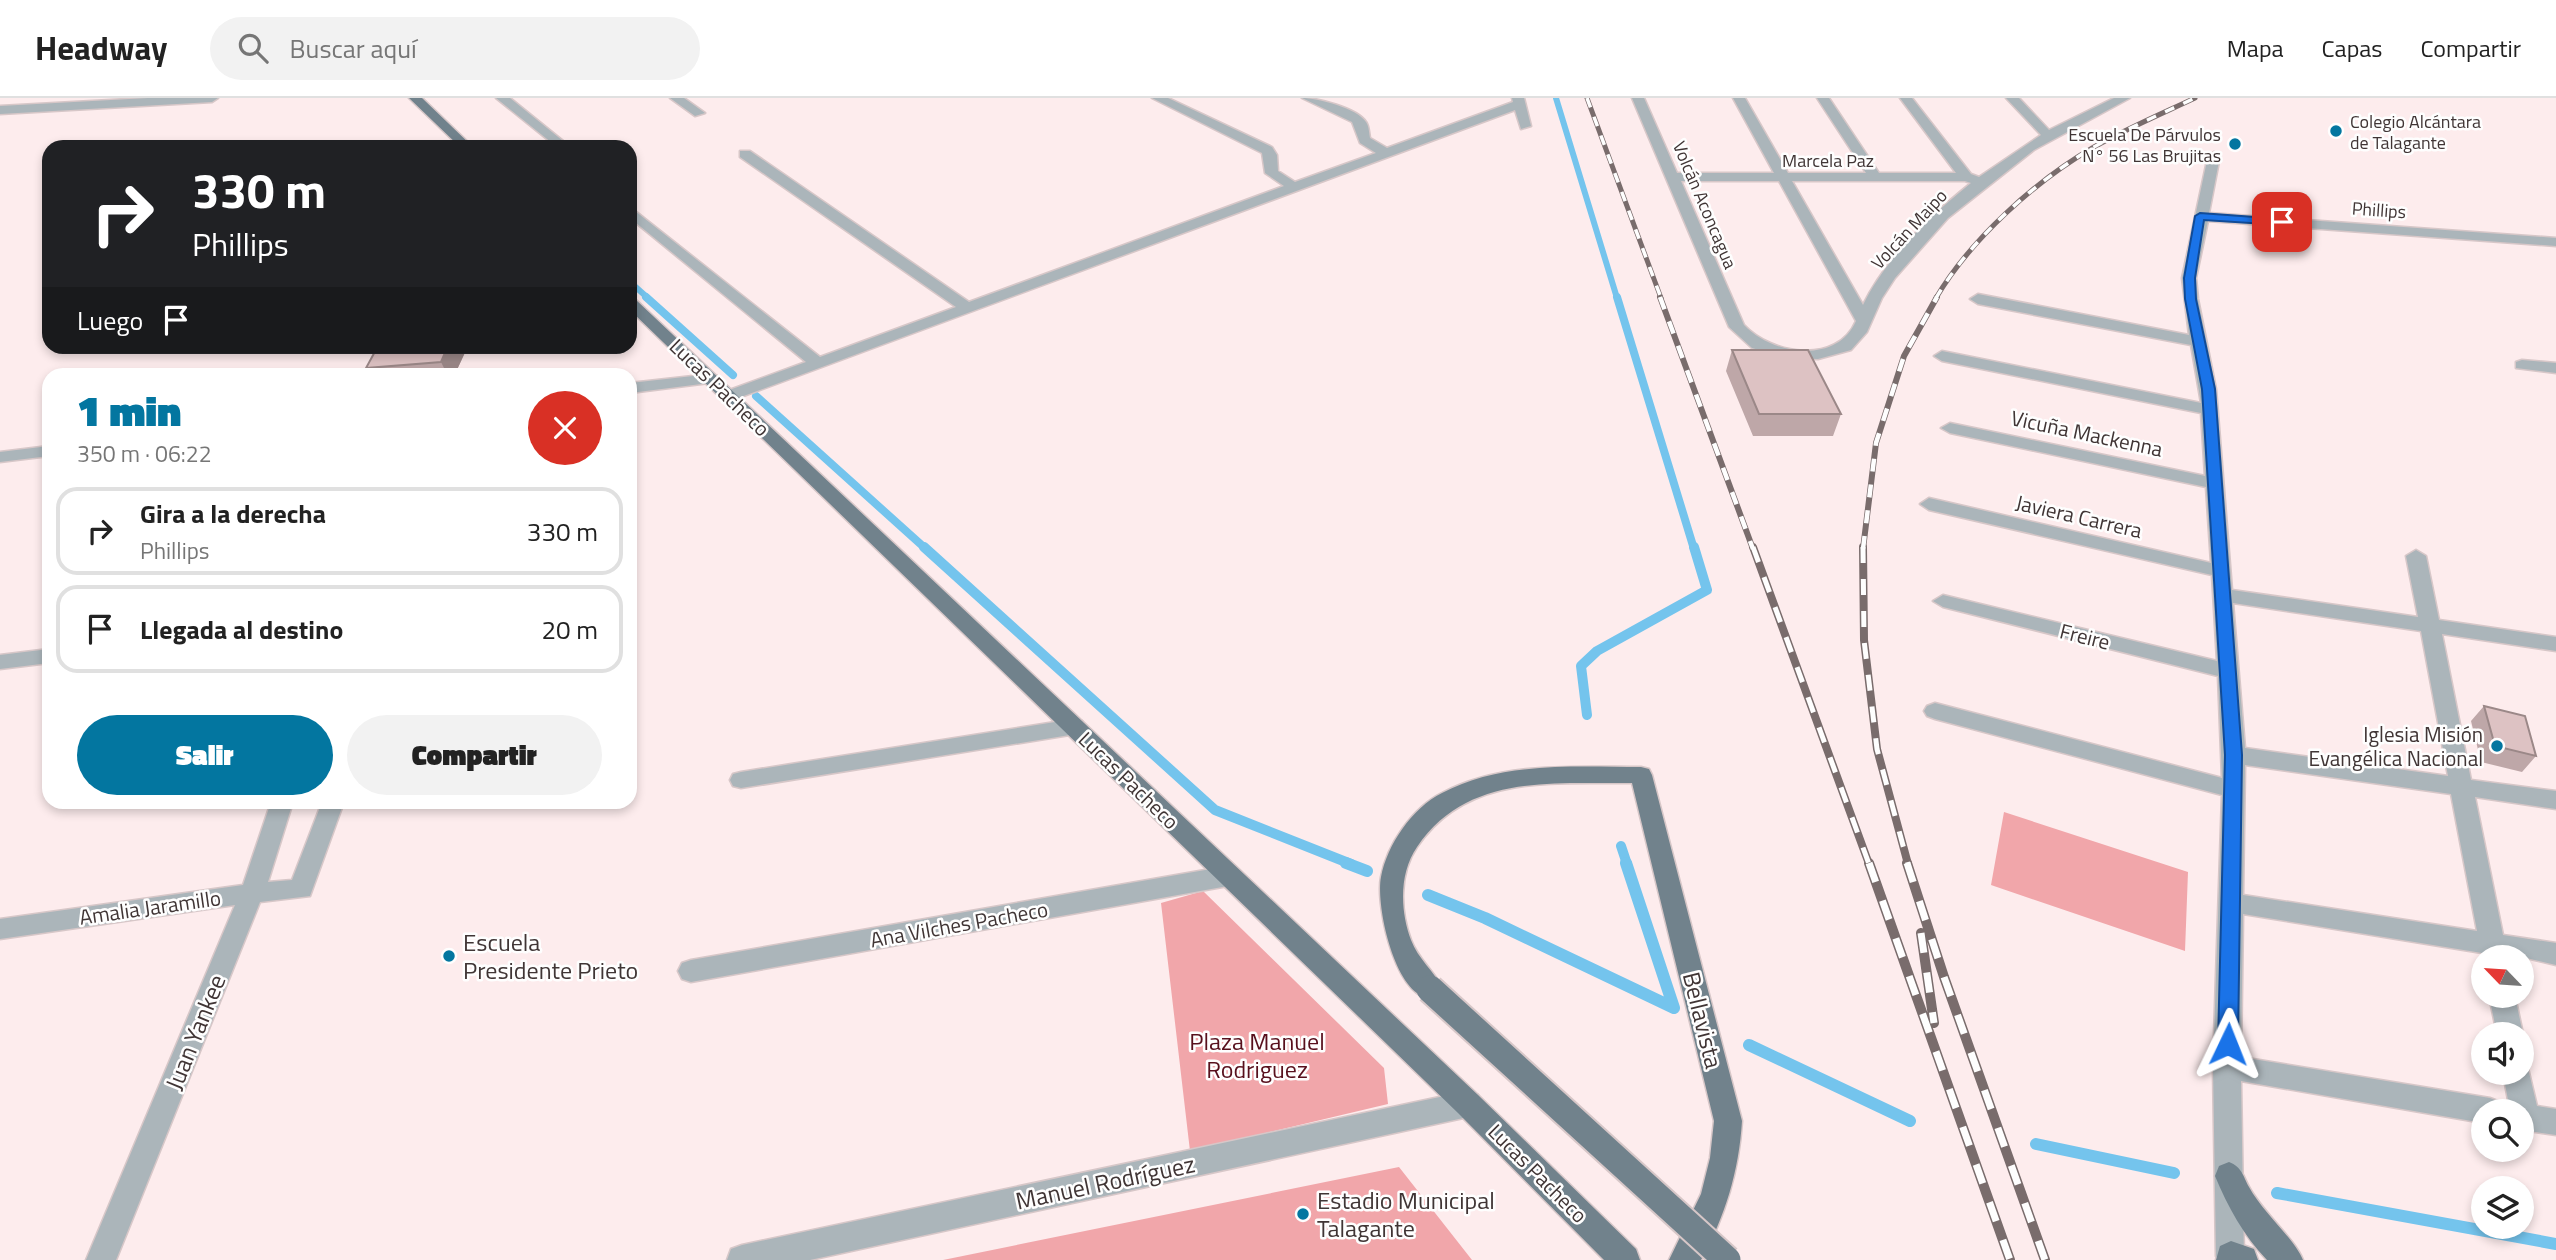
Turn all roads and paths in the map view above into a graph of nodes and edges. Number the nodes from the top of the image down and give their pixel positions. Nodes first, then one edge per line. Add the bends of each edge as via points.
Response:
1 (212, 98) edge
2 (415, 98) edge
3 (502, 98) edge
4 (676, 98) edge
5 (1158, 98) edge
6 (1310, 98) edge
7 (1638, 98) edge
8 (1739, 98) edge
9 (1823, 98) edge
10 (1906, 98) edge
11 (2012, 98) edge
12 (2124, 98) edge
13 (1519, 101) edge
14 (1499, 103) edge
15 (0, 110) edge
16 (699, 113) dead end
17 (1504, 126) dead end
18 (1525, 126) dead end
19 (2049, 137) junction
20 (460, 140) edge
21 (556, 140) edge
22 (1384, 152) junction
23 (745, 154) dead end
24 (2214, 156) dead end
25 (1672, 177) junction
26 (1783, 177) junction
27 (1875, 177) junction
28 (1966, 177) junction
29 (1983, 183) junction
30 (1293, 186) junction
31 (2200, 216) junction
32 (637, 217) edge
33 (2556, 242) edge
34 (1978, 299) dead end
35 (966, 307) junction
36 (637, 309) edge
37 (1864, 321) junction
38 (1737, 327) joint
39 (2200, 342) junction
40 (1942, 356) dead end
41 (816, 362) junction
42 (2522, 365) dead end
43 (2556, 368) edge
44 (711, 379) junction
45 (637, 387) edge
46 (730, 396) junction
47 (2210, 410) junction
48 (1950, 428) dead end
49 (42, 452) edge
50 (0, 457) edge
51 (2214, 483) junction
52 (1929, 504) dead end
53 (2416, 556) dead end
54 (2219, 571) junction
55 (2221, 595) junction
56 (1942, 601) dead end
57 (2430, 626) junction
58 (2556, 644) edge
59 (42, 657) edge
60 (0, 662) edge
61 (2227, 671) junction
62 (1935, 711) dead end
63 (1074, 727) junction
64 (2234, 755) junction
65 (741, 780) dead end
66 (2461, 788) junction
67 (2234, 790) junction
68 (2556, 800) edge
69 (280, 809) edge
70 (330, 809) edge
71 (1228, 876) junction
72 (252, 893) junction
73 (2233, 903) junction
74 (0, 929) edge
75 (2493, 945) edge
76 (2471, 947) edge
77 (2534, 953) edge
78 (2556, 954) edge
79 (691, 971) dead end
80 (2227, 1067) junction
81 (1468, 1104) junction
82 (2471, 1108) edge
83 (2534, 1119) edge
84 (2556, 1122) edge
85 (2229, 1176) junction
86 (2235, 1259) edge
87 (101, 1260) edge
88 (742, 1260) edge
89 (1625, 1260) edge
90 (1684, 1260) edge
91 (1727, 1260) edge
92 (2288, 1260) edge

1 - 15 street
2 - 20 main road
3 - 21 street
4 - 16 street
5 - 30 street via 1267,150 1272,173
6 - 22 street via 1356,119 1362,124 1364,140
7 - 25 street, Volcán Aconcagua
8 - 26 street
9 - 27 street
10 - 28 street
11 - 19 street
12 - 19 street, Volcán Maipo
13 - 14 street
13 - 18 street
14 - 17 street
14 - 22 street
19 - 29 street, Volcán Maipo
22 - 30 street
23 - 35 street
24 - 31 street
25 - 26 street, Marcela Paz
25 - 38 street, Volcán Aconcagua
26 - 27 street, Marcela Paz
26 - 37 street
27 - 28 street, Marcela Paz
28 - 29 street, Marcela Paz
29 - 37 street, Volcán Maipo via 1896,267 1874,297
30 - 35 street
31 - 33 street, Phillips
31 - 39 street via 2189,278
32 - 41 street
34 - 39 street
35 - 41 street
36 - 44 main road, Lucas Pacheco
37 - 38 street, Volcán Maipo via 1852,343 1816,353 1766,348 1744,337
39 - 47 street
40 - 47 street
41 - 46 street
42 - 43 street
44 - 45 street
44 - 46 main road, Lucas Pacheco
46 - 63 main road, Lucas Pacheco
47 - 51 street
48 - 51 street, Vicuña Mackenna
49 - 50 street
51 - 54 street
52 - 54 street, Javiera Carrera
53 - 57 street
54 - 55 street
55 - 57 street
55 - 61 street
56 - 61 street, Freire
57 - 58 street
57 - 66 street
59 - 60 street
61 - 64 street
62 - 67 street
63 - 65 street
63 - 71 main road, Lucas Pacheco
64 - 66 street
64 - 67 street
66 - 68 street
66 - 75 street
67 - 73 street
69 - 72 street, Juan Yankee
70 - 72 street, Amalia Jaramillo via 300,889
71 - 79 street, Ana Vilches Pacheco
71 - 81 main road, Lucas Pacheco
72 - 74 street, Amalia Jaramillo
72 - 87 street, Juan Yankee
73 - 76 street
73 - 80 street
77 - 78 street
80 - 82 street
80 - 85 street
81 - 88 street, Manuel Rodríguez
81 - 89 main road, Lucas Pacheco
83 - 84 street
85 - 86 street
85 - 92 main road via 2257,1228
90 - 91 main road, Bellavista, bridge via 1716,1199 1728,1121 1641,775 1499,780 1449,799 1416,826 1393,877 1390,908 1410,967 1430,989

